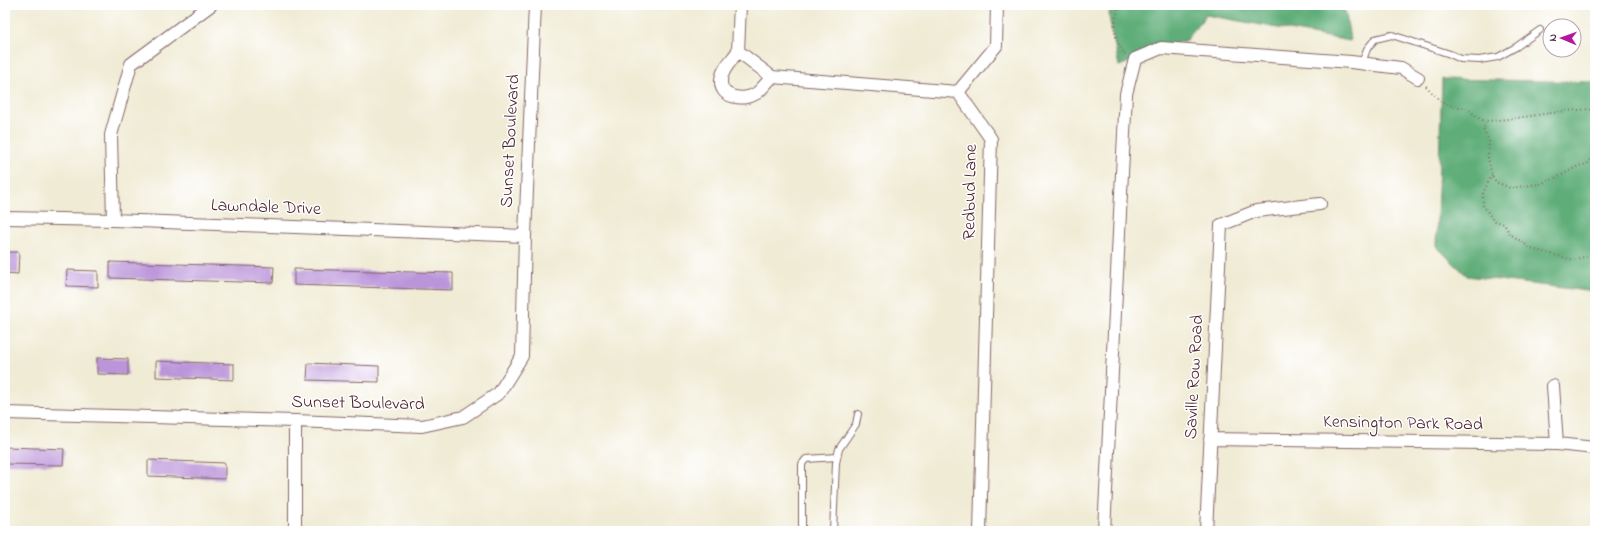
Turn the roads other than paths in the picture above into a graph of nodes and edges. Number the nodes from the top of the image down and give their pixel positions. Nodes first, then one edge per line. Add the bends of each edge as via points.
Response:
1 (211, 5) edge
2 (535, 5) edge
3 (740, 5) edge
4 (997, 5) edge
5 (1540, 30) dead end
6 (738, 51) junction
7 (1362, 63) junction
8 (772, 77) junction
9 (1418, 78) road end
10 (958, 92) junction
11 (1320, 204) dead end
12 (5, 218) edge
13 (113, 220) junction
14 (525, 236) junction
15 (1553, 386) dead end
16 (5, 414) edge
17 (858, 414) dead end
18 (295, 421) junction
19 (1210, 439) junction
20 (1557, 444) junction
21 (1595, 448) edge
22 (837, 457) junction
23 (295, 531) edge
24 (802, 531) edge
25 (833, 531) edge
26 (980, 531) edge
27 (1104, 531) edge
28 (1206, 531) edge

1 - 13 street via 132,64 111,134
2 - 14 street, Sunset Boulevard
3 - 6 street
4 - 10 street via 996,46
5 - 7 lane via 1498,57 1479,60 1461,59 1392,35 1375,39 1367,48
6 - 8 street
6 - 8 street via 721,80 722,88 729,96 738,98 756,93
7 - 9 street via 1401,68
7 - 27 street via 1161,48 1135,59 1126,94
8 - 10 street
10 - 26 street, Redbud Lane via 991,139
11 - 19 street, Saville Row Road via 1256,211 1221,225
12 - 13 street, Lawndale Drive
13 - 14 street, Lawndale Drive
14 - 18 street, Sunset Boulevard via 522,356 499,393 463,417 422,426
15 - 20 street
16 - 18 street, Sunset Boulevard
17 - 22 lane via 856,424 839,449
18 - 23 street
19 - 20 street, Kensington Park Road
19 - 28 street, Saville Row Road
20 - 21 street, Kensington Park Road
22 - 24 lane via 806,459 802,464
22 - 25 lane

